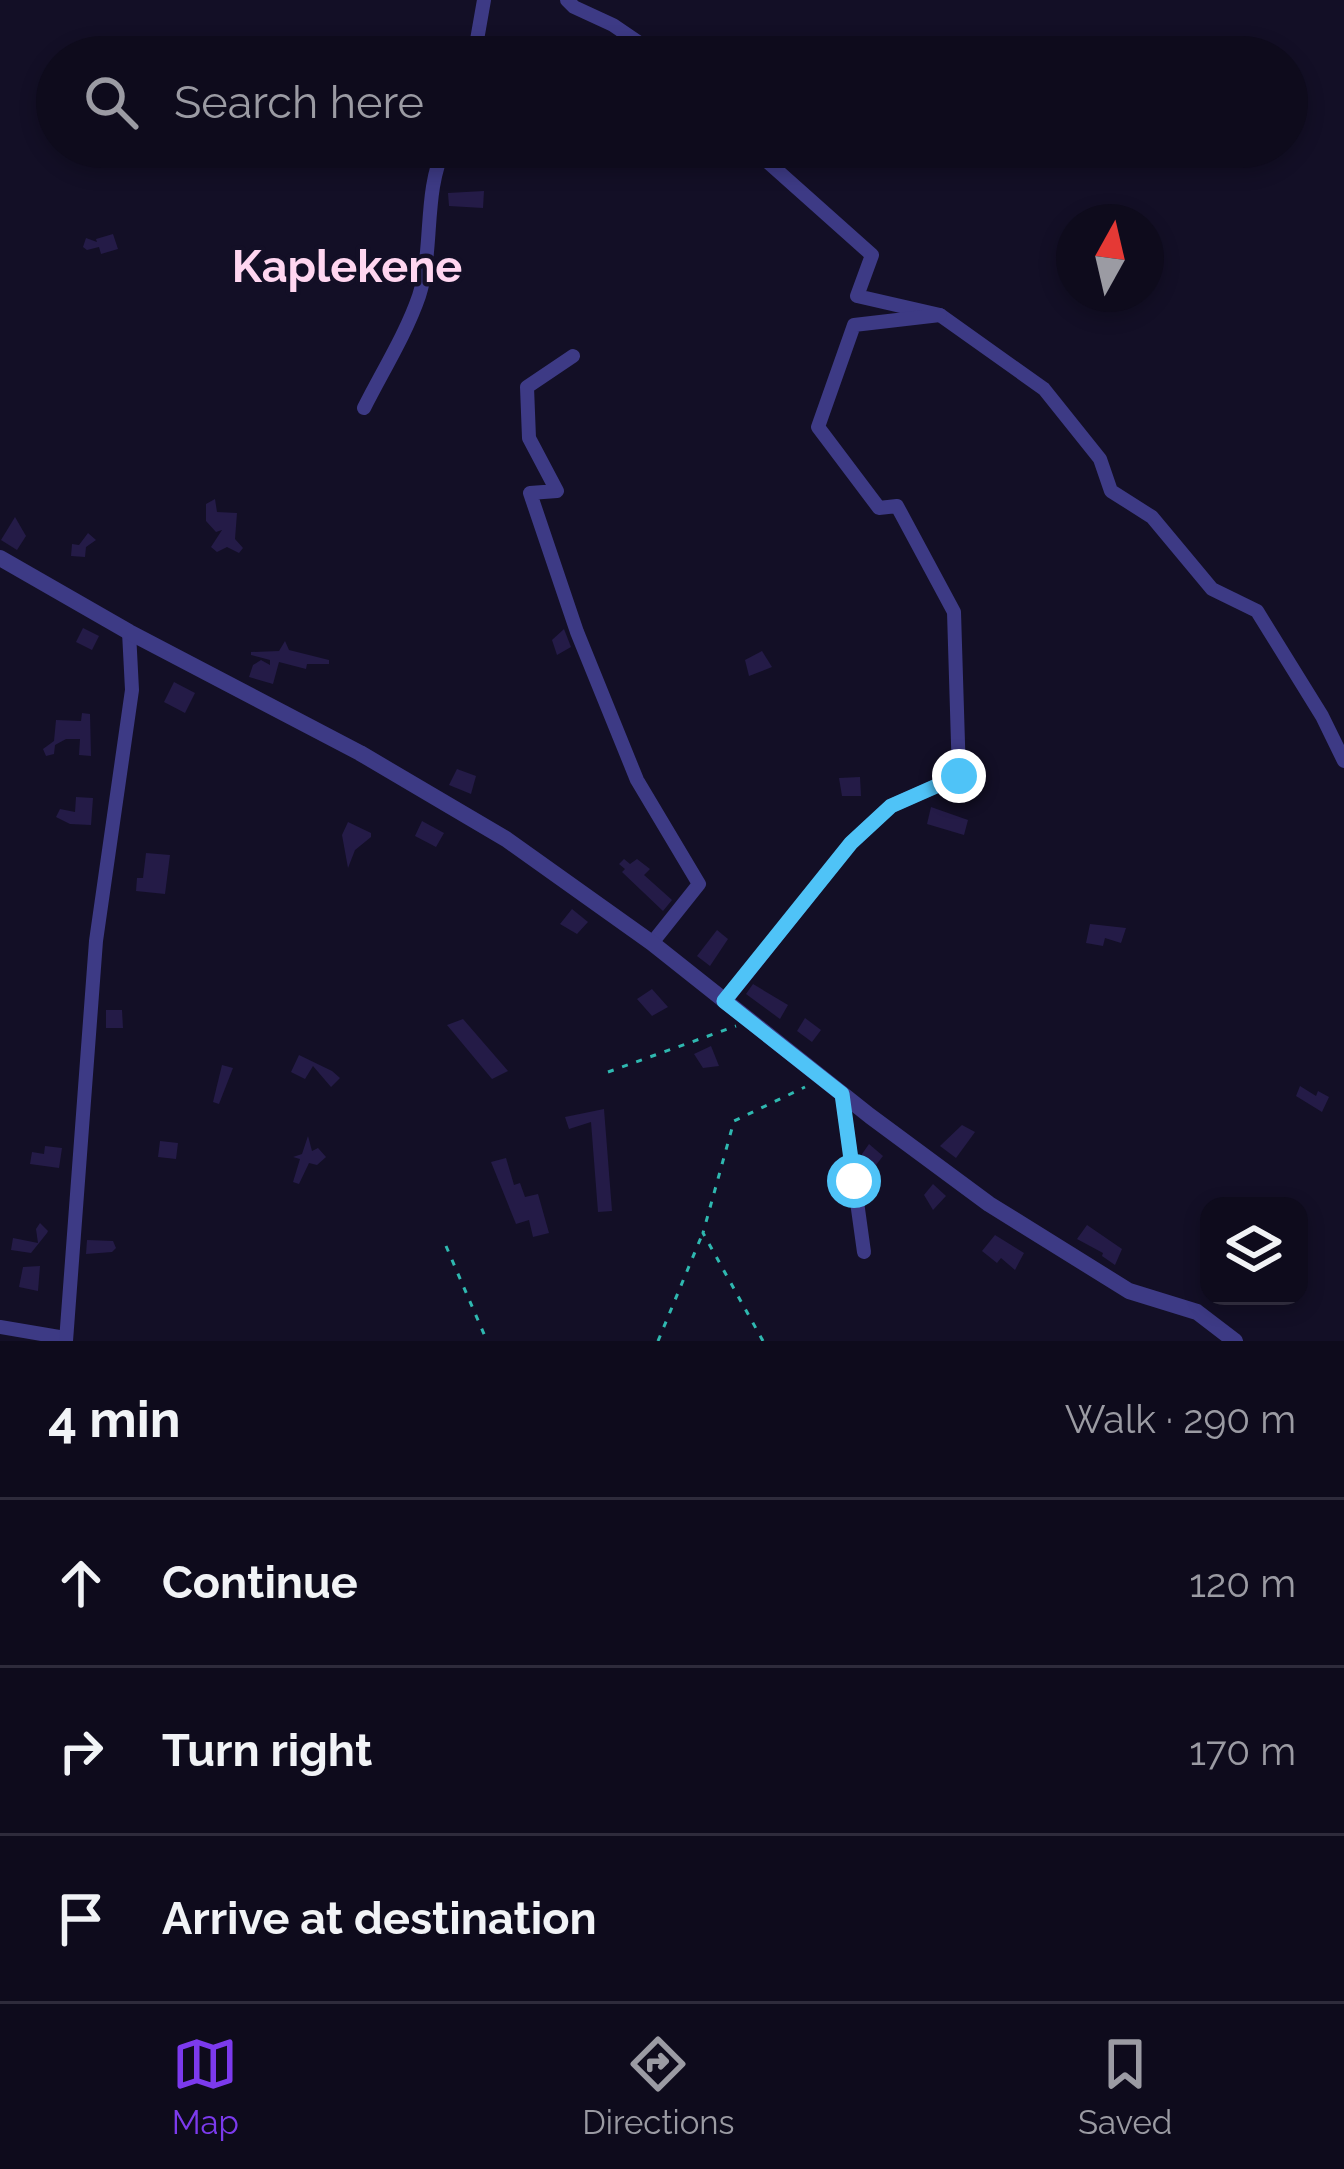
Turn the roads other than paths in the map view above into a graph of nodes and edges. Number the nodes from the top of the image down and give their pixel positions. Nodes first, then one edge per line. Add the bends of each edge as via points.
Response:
1 (484, 0) edge
2 (567, 0) edge
3 (478, 36) edge
4 (630, 36) edge
5 (436, 168) edge
6 (775, 168) edge
7 (940, 315) junction
8 (573, 356) dead end
9 (364, 408) dead end
10 (0, 558) edge
11 (129, 632) junction
12 (1344, 761) edge
13 (652, 943) junction
14 (724, 1001) junction
15 (842, 1094) junction
16 (864, 1252) dead end
17 (0, 1327) edge
18 (66, 1340) edge
19 (1235, 1341) edge

1 - 3 street
2 - 4 street
5 - 9 street via 419,296
6 - 7 street via 872,255 857,296
7 - 12 street via 1044,389 1100,459 1111,491 1152,517 1212,589 1257,611
7 - 14 street via 854,325 818,428 879,508 897,506 954,612 959,776 891,806 851,843
8 - 13 street via 527,387 529,438 556,491 530,493 637,780 699,884
10 - 11 street
11 - 13 street via 456,808
11 - 18 street via 131,690 96,940
13 - 14 street
14 - 15 street
15 - 16 street
15 - 19 street via 989,1204 1129,1291 1197,1312
17 - 18 street

